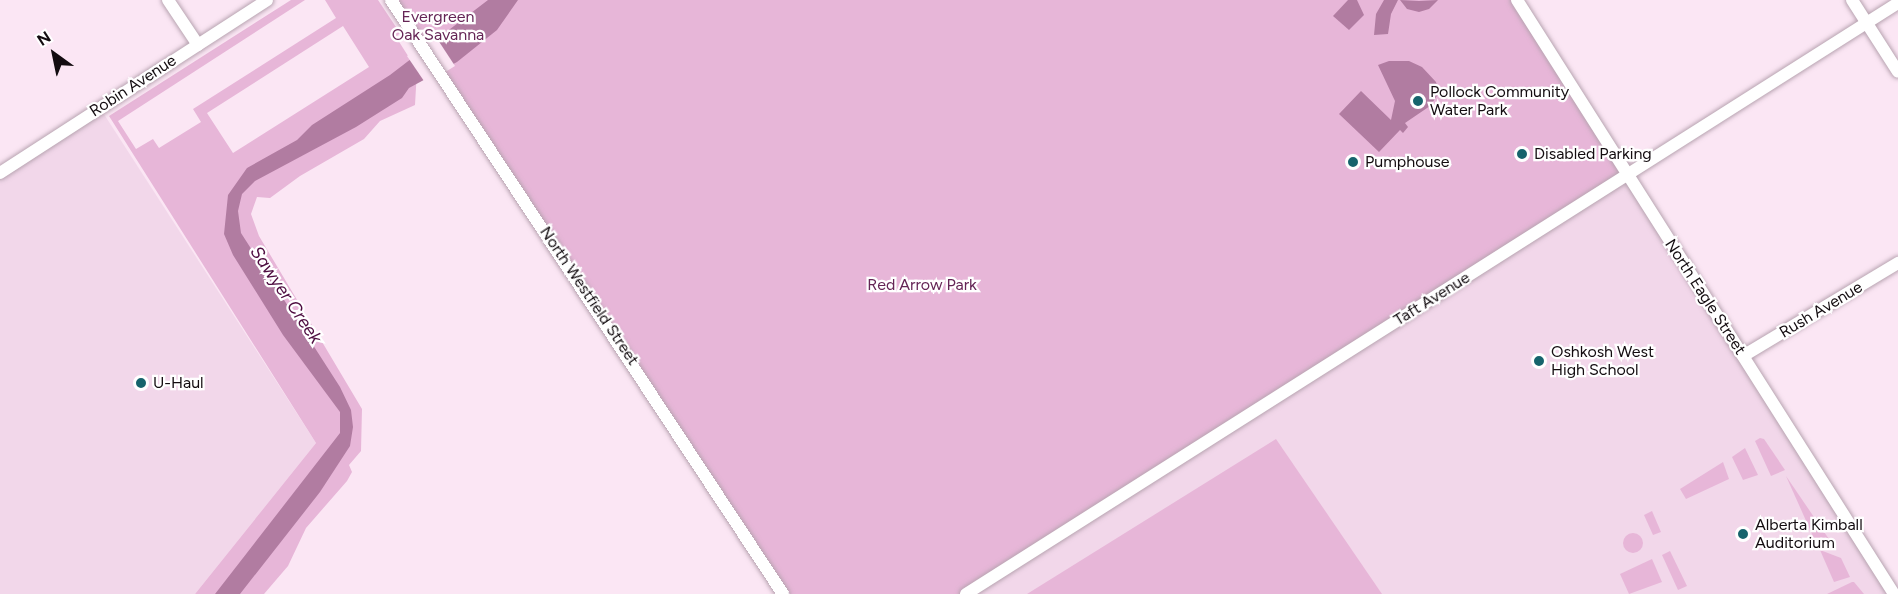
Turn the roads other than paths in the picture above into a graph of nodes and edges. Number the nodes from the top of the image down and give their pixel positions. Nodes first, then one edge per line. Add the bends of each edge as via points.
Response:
1 (168, 0) edge
2 (267, 0) edge
3 (392, 0) edge
4 (1516, 0) edge
5 (1852, 0) edge
6 (1898, 3) edge
7 (1867, 23) junction
8 (198, 45) junction
9 (1898, 72) edge
10 (0, 172) edge
11 (1627, 175) junction
12 (1898, 263) edge
13 (1743, 356) junction
14 (783, 594) edge
15 (966, 594) edge
16 (1894, 594) edge

1 - 8 street
2 - 8 street, Robin Avenue
3 - 14 street, North Westfield Street
4 - 11 street, North Eagle Street
5 - 7 street
6 - 7 street, Taft Avenue
7 - 9 street
7 - 11 street, Taft Avenue
8 - 10 street, Robin Avenue
11 - 13 street, North Eagle Street
11 - 15 street, Taft Avenue
12 - 13 street, Rush Avenue
13 - 16 street, North Eagle Street

